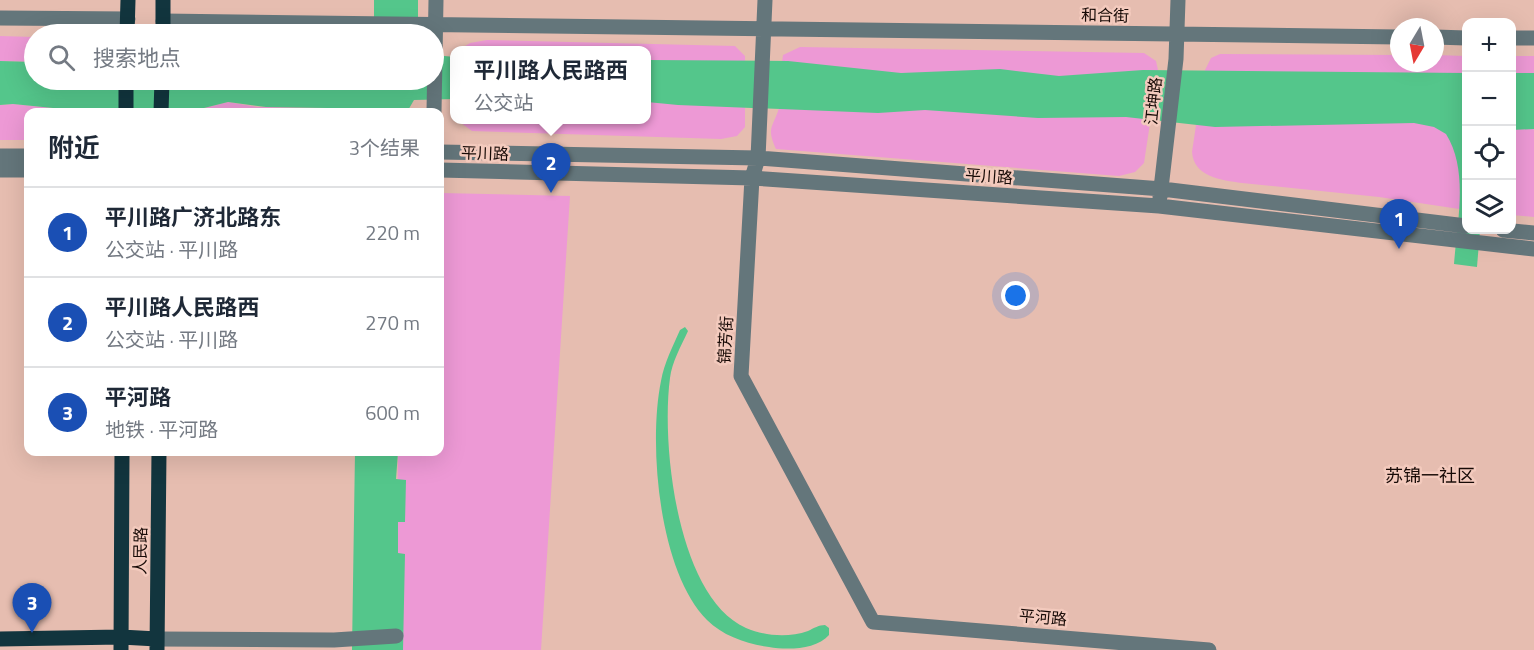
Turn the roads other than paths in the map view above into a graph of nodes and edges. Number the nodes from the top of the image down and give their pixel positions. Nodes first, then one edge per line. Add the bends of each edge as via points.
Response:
1 (128, 0) edge
2 (163, 0) edge
3 (436, 0) edge
4 (765, 0) edge
5 (1178, 0) edge
6 (0, 18) edge
7 (85, 24) edge
8 (128, 24) edge
9 (163, 24) edge
10 (430, 24) edge
11 (444, 25) edge
12 (764, 29) junction
13 (1178, 34) junction
14 (1390, 37) edge
15 (1444, 37) edge
16 (1462, 38) edge
17 (1516, 38) edge
18 (1534, 38) edge
19 (126, 90) edge
20 (162, 90) edge
21 (435, 90) edge
22 (126, 108) edge
23 (161, 108) edge
24 (435, 108) edge
25 (444, 152) edge
26 (0, 156) edge
27 (24, 156) edge
28 (758, 158) junction
29 (0, 170) edge
30 (24, 170) edge
31 (444, 170) edge
32 (752, 178) junction
33 (1162, 189) junction
34 (1159, 206) junction
35 (1462, 228) edge
36 (1516, 231) edge
37 (1448, 232) junction
38 (1534, 232) edge
39 (1534, 249) edge
40 (122, 456) edge
41 (159, 456) edge
42 (873, 622) joint
43 (396, 636) dead end
44 (0, 639) edge
45 (121, 643) edge
46 (157, 645) edge
47 (1092, 645) edge
48 (1209, 650) edge

1 - 8 main road
2 - 9 main road
3 - 10 street
4 - 12 street, 锦芳街
5 - 13 street, 江坤路
6 - 7 street
11 - 12 street, 和合街
12 - 13 street, 和合街
12 - 28 street, 锦芳街
13 - 14 street, 和合街
13 - 33 street, 江坤路
15 - 16 street
17 - 18 street
19 - 22 main road
20 - 23 main road
21 - 24 street
25 - 28 street, 平川路
26 - 27 street
28 - 32 street, 锦芳街
28 - 33 street, 平川路
29 - 30 street
31 - 32 street, 平川路
32 - 34 street, 平川路
32 - 42 street, 锦芳街 via 741,376
33 - 34 street, 江坤路
33 - 37 street, 平川路
34 - 37 street, 平川路
35 - 37 street, 平川路
36 - 38 street
37 - 39 street, 平川路 via 1487,244
40 - 45 main road, 人民路
41 - 46 main road, 人民路
42 - 47 street, 平河路
43 - 46 street
44 - 45 main road
45 - 46 main road
47 - 48 street, 平河路

